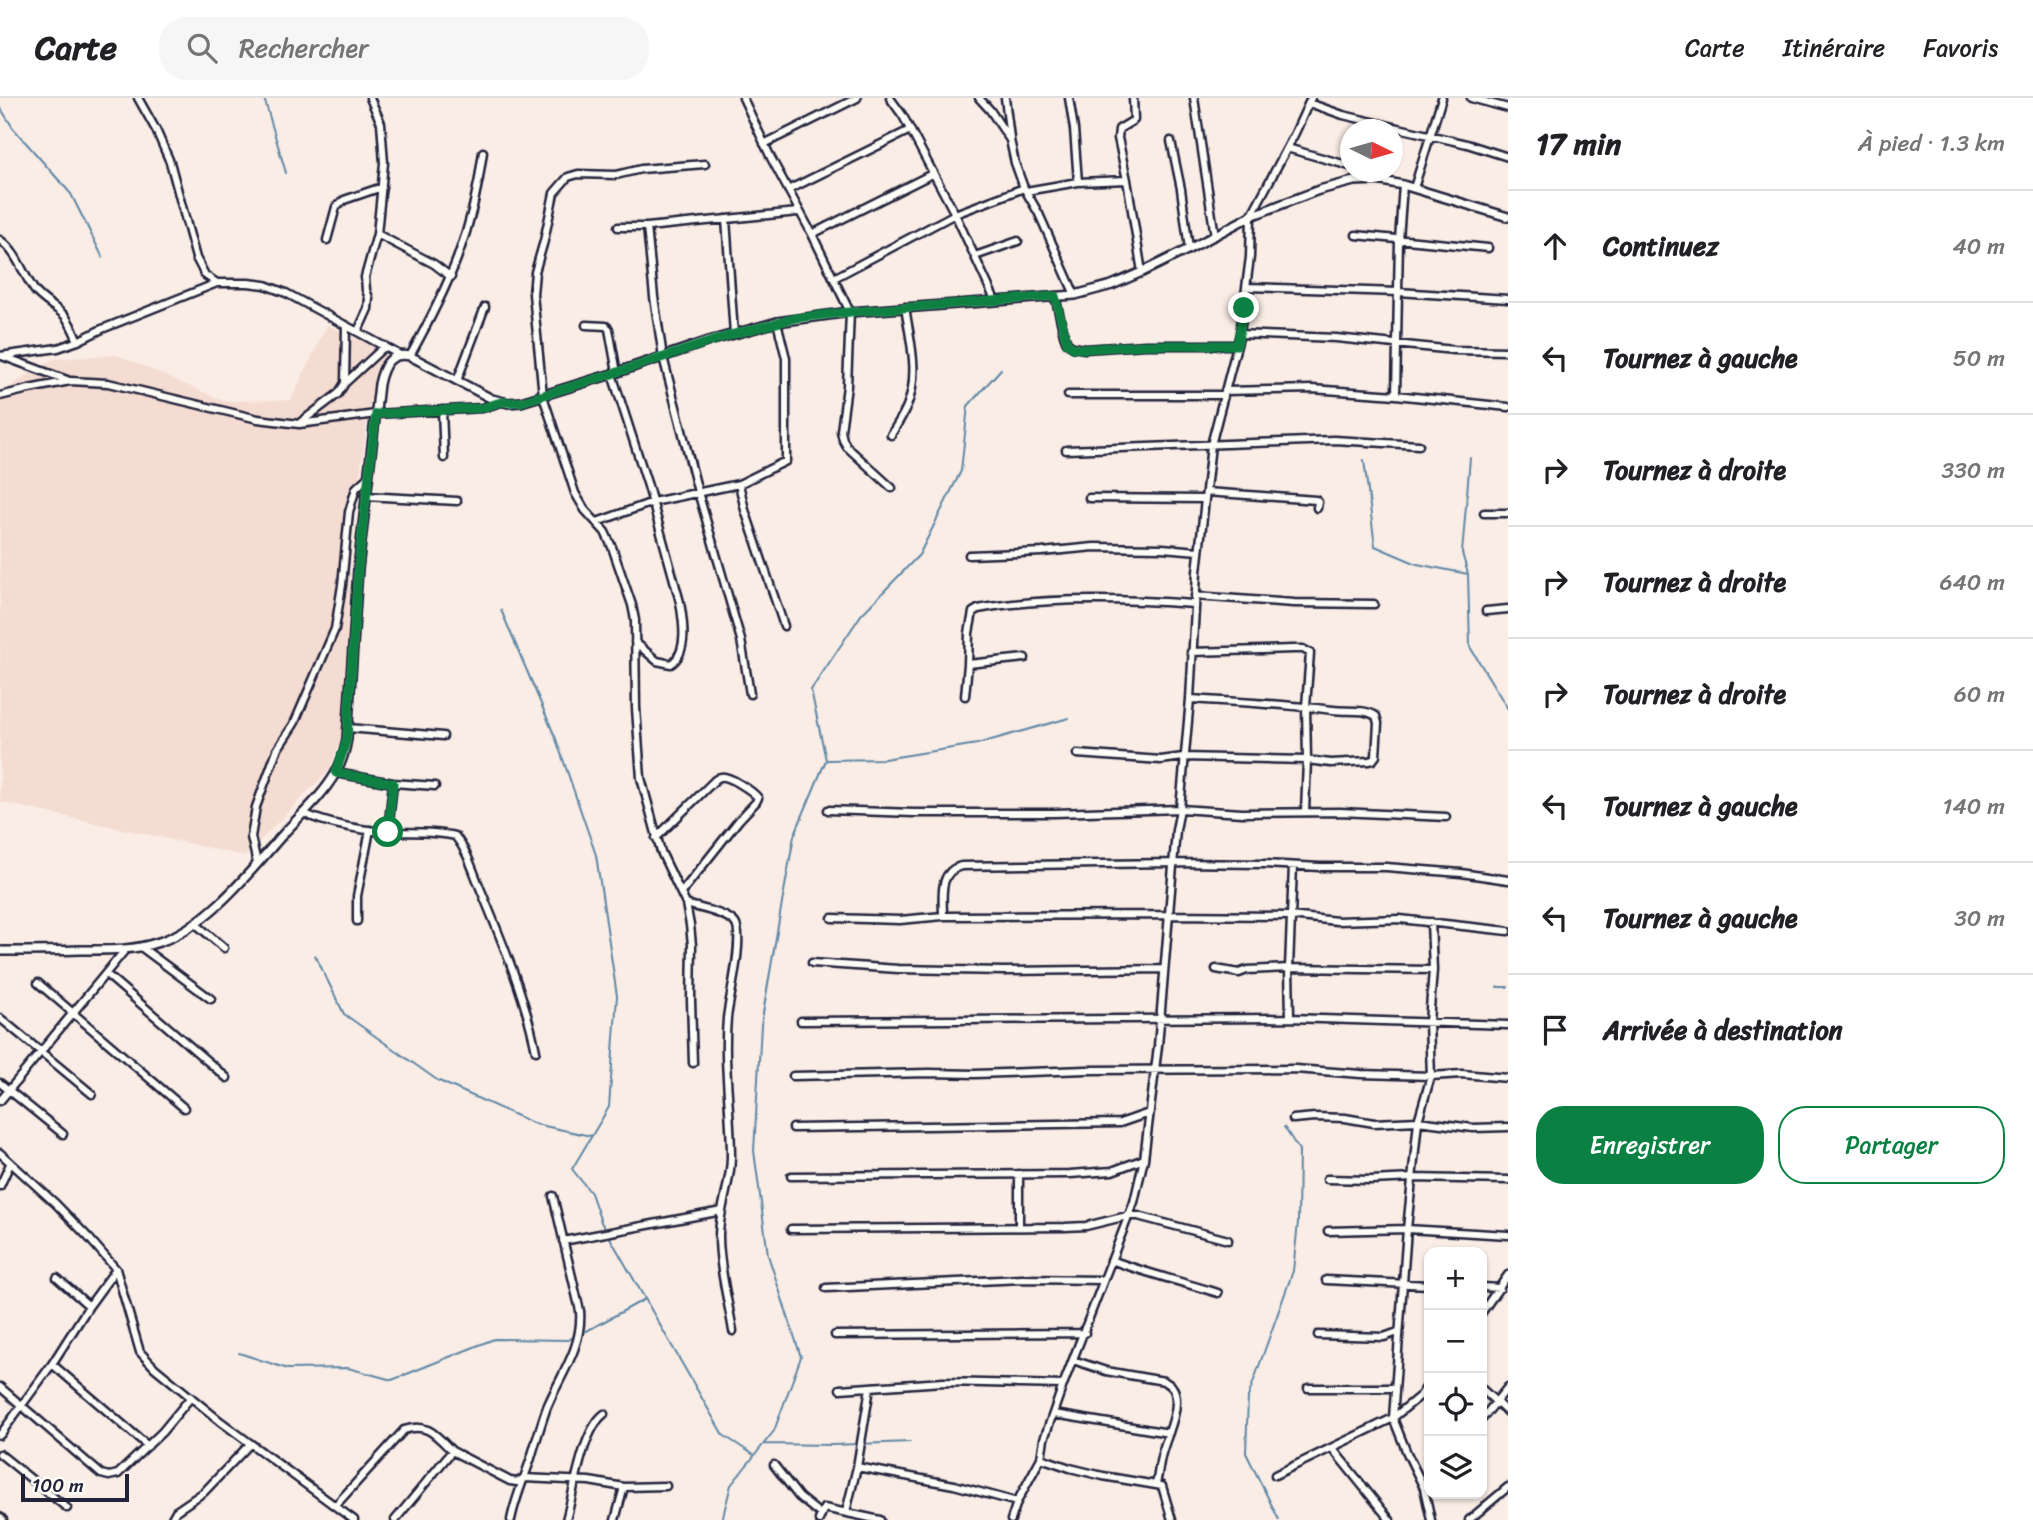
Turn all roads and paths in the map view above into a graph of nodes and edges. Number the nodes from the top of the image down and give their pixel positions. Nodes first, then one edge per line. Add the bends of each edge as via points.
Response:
1 (138, 98) edge
2 (370, 98) edge
3 (744, 98) edge
4 (857, 98) edge
5 (890, 98) edge
6 (979, 98) edge
7 (1005, 98) edge
8 (1069, 98) edge
9 (1133, 98) edge
10 (1194, 98) edge
11 (1442, 98) edge
12 (1471, 98) edge
13 (1310, 101) edge
14 (1508, 108) edge
15 (910, 130) junction
16 (1429, 135) junction
17 (1010, 140) junction
18 (1171, 141) dead end
19 (764, 144) junction
20 (1287, 148) junction
21 (483, 152) dead end
22 (1508, 157) edge
23 (1340, 163) edge
24 (705, 164) dead end
25 (932, 174) junction
26 (1127, 180) junction
27 (1349, 182) edge
28 (1387, 182) edge
29 (1078, 183) junction
30 (1403, 185) junction
31 (382, 187) junction
32 (1414, 188) junction
33 (788, 190) junction
34 (1025, 190) junction
35 (798, 212) junction
36 (955, 214) junction
37 (1251, 216) junction
38 (1508, 217) edge
39 (726, 219) junction
40 (618, 227) dead end
41 (647, 227) junction
42 (377, 234) junction
43 (812, 234) junction
44 (1356, 235) dead end
45 (1215, 236) junction
46 (327, 240) dead end
47 (1399, 240) junction
48 (1018, 241) dead end
49 (1, 242) edge
50 (1488, 248) dead end
51 (1189, 249) junction
52 (975, 257) junction
53 (1142, 272) junction
54 (451, 277) junction
55 (834, 278) junction
56 (218, 283) junction
57 (1247, 287) junction
58 (1398, 292) junction
59 (1075, 295) junction
60 (1055, 296) junction
61 (1508, 299) edge
62 (995, 300) junction
63 (485, 307) dead end
64 (905, 307) junction
65 (850, 312) junction
66 (777, 322) junction
67 (346, 325) junction
68 (586, 325) dead end
69 (358, 331) junction
70 (734, 334) junction
71 (1240, 334) junction
72 (78, 341) junction
73 (1237, 345) junction
74 (1397, 345) junction
75 (385, 346) junction
76 (1508, 351) edge
77 (400, 355) junction
78 (0, 356) edge
79 (410, 356) junction
80 (663, 357) junction
81 (614, 373) junction
82 (70, 381) junction
83 (457, 381) junction
84 (345, 383) junction
85 (1225, 393) junction
86 (1068, 395) dead end
87 (1396, 395) junction
88 (543, 396) junction
89 (0, 397) edge
90 (501, 402) junction
91 (1508, 407) edge
92 (442, 410) junction
93 (376, 414) junction
94 (299, 424) junction
95 (891, 435) dead end
96 (1211, 444) junction
97 (1419, 445) dead end
98 (1066, 450) dead end
99 (444, 458) dead end
100 (368, 477) junction
101 (739, 484) junction
102 (892, 488) dead end
103 (698, 492) junction
104 (1206, 495) junction
105 (365, 496) junction
106 (1089, 498) dead end
107 (457, 501) dead end
108 (653, 502) junction
109 (1317, 508) dead end
110 (1484, 513) dead end
111 (1508, 513) edge
112 (597, 522) junction
113 (1199, 551) junction
114 (969, 555) dead end
115 (1195, 600) junction
116 (1374, 604) dead end
117 (1508, 609) edge
118 (1486, 611) dead end
119 (784, 626) dead end
120 (635, 642) junction
121 (1191, 652) junction
122 (1025, 659) dead end
123 (968, 664) junction
124 (750, 694) dead end
125 (965, 696) dead end
126 (1190, 699) junction
127 (1306, 706) junction
128 (348, 728) junction
129 (443, 736) dead end
130 (1077, 754) dead end
131 (1184, 757) junction
132 (1307, 760) junction
133 (336, 773) junction
134 (393, 783) junction
135 (435, 786) dead end
136 (1180, 809) junction
137 (828, 810) dead end
138 (1305, 811) junction
139 (303, 813) junction
140 (1446, 817) dead end
141 (370, 830) junction
142 (388, 832) junction
143 (656, 838) junction
144 (257, 863) junction
145 (1174, 863) junction
146 (1293, 866) junction
147 (1508, 880) edge
148 (681, 893) junction
149 (686, 904) junction
150 (1169, 915) junction
151 (943, 916) junction
152 (1290, 916) junction
153 (832, 918) dead end
154 (357, 921) dead end
155 (1432, 922) junction
156 (196, 924) junction
157 (1508, 931) edge
158 (141, 947) junction
159 (224, 948) dead end
160 (125, 950) junction
161 (0, 951) edge
162 (812, 963) dead end
163 (1289, 968) junction
164 (1164, 969) junction
165 (1216, 970) dead end
166 (1433, 970) junction
167 (106, 974) junction
168 (38, 983) dead end
169 (211, 999) dead end
170 (72, 1012) junction
171 (0, 1018) edge
172 (1159, 1018) junction
173 (1290, 1018) junction
174 (802, 1021) dead end
175 (1429, 1022) junction
176 (1508, 1025) edge
177 (536, 1051) dead end
178 (40, 1052) junction
179 (693, 1063) dead end
180 (1154, 1071) junction
181 (793, 1076) dead end
182 (1431, 1076) junction
183 (227, 1078) dead end
184 (1508, 1078) edge
185 (0, 1083) edge
186 (9, 1091) junction
187 (92, 1094) dead end
188 (0, 1101) edge
189 (184, 1108) dead end
190 (1149, 1112) junction
191 (1293, 1119) dead end
192 (1418, 1121) junction
193 (1508, 1127) edge
194 (793, 1128) dead end
195 (63, 1134) dead end
196 (0, 1153) edge
197 (1144, 1159) junction
198 (10, 1164) junction
199 (1019, 1174) junction
200 (791, 1176) dead end
201 (1413, 1178) junction
202 (1327, 1179) dead end
203 (1508, 1180) edge
204 (0, 1186) edge
205 (553, 1196) dead end
206 (722, 1210) junction
207 (1127, 1216) junction
208 (1019, 1227) junction
209 (1406, 1228) junction
210 (791, 1229) dead end
211 (1328, 1231) dead end
212 (1508, 1235) edge
213 (1228, 1240) dead end
214 (563, 1241) junction
215 (1111, 1260) junction
216 (116, 1269) junction
217 (1508, 1275) edge
218 (57, 1278) dead end
219 (1103, 1280) junction
220 (1326, 1280) dead end
221 (1404, 1284) junction
222 (1424, 1285) edge
223 (1487, 1287) edge
224 (826, 1288) dead end
225 (1500, 1288) junction
226 (1218, 1293) dead end
227 (89, 1306) junction
228 (1484, 1310) edge
229 (733, 1331) dead end
230 (1398, 1332) junction
231 (1085, 1333) junction
232 (835, 1335) dead end
233 (1318, 1335) dead end
234 (1073, 1360) junction
235 (52, 1364) junction
236 (1063, 1385) junction
237 (0, 1387) edge
238 (1508, 1387) edge
239 (870, 1388) junction
240 (1308, 1388) dead end
241 (1394, 1388) junction
242 (840, 1389) dead end
243 (1424, 1390) edge
244 (1487, 1393) edge
245 (191, 1398) junction
246 (1496, 1401) junction
247 (21, 1405) junction
248 (1487, 1413) edge
249 (1508, 1413) edge
250 (604, 1414) dead end
251 (1054, 1414) junction
252 (1393, 1418) junction
253 (1169, 1433) junction
254 (0, 1435) edge
255 (250, 1444) junction
256 (148, 1446) junction
257 (1332, 1448) junction
258 (452, 1451) junction
259 (1, 1458) edge
260 (1041, 1458) junction
261 (774, 1465) dead end
262 (857, 1467) junction
263 (1275, 1475) dead end
264 (524, 1478) junction
265 (577, 1480) junction
266 (1156, 1485) junction
267 (666, 1486) dead end
268 (624, 1487) junction
269 (1508, 1487) edge
270 (1424, 1488) edge
271 (1426, 1499) edge
272 (1017, 1502) junction
273 (335, 1506) junction
274 (67, 1508) dead end
275 (846, 1512) junction
276 (346, 1517) edge
277 (819, 1517) edge
278 (171, 1520) edge
279 (354, 1520) edge
280 (395, 1520) edge
281 (511, 1520) edge
282 (566, 1520) edge
283 (615, 1520) edge
284 (880, 1520) edge
285 (1011, 1520) edge
286 (1172, 1520) edge
287 (1390, 1520) edge
288 (1431, 1520) edge
289 (1469, 1520) edge

1 - 56 street via 170,162 196,258 205,275
2 - 31 street via 384,135
3 - 19 street
4 - 19 street
5 - 15 street
6 - 17 street
7 - 17 street
8 - 29 street
9 - 26 street via 1135,120 1117,133
10 - 45 street
11 - 16 street
12 - 14 street
13 - 16 street via 1343,115
13 - 20 street
15 - 25 street
15 - 33 street
16 - 22 street
16 - 32 street
17 - 34 street
18 - 51 street
19 - 33 street
20 - 23 street
20 - 37 street
21 - 54 street via 471,218
24 - 88 street via 616,175 578,174 568,177 554,193 533,294
25 - 36 street
25 - 43 street
26 - 29 street
26 - 53 street
27 - 37 street
28 - 30 street
29 - 34 street
30 - 32 street
30 - 47 street
31 - 42 street
31 - 46 street via 336,207
32 - 38 street
33 - 35 street
34 - 36 street
34 - 59 street
35 - 39 street
35 - 43 street
36 - 52 street
36 - 55 street
37 - 45 street
37 - 57 street
39 - 41 street
39 - 70 street
40 - 41 street
41 - 80 street
42 - 54 street
42 - 69 street via 365,277 368,309
43 - 55 street
44 - 47 street
45 - 51 street
47 - 50 street
47 - 58 street
48 - 52 street
49 - 72 street via 13,251 35,292 63,314
51 - 53 street
52 - 62 street
53 - 59 street
54 - 79 street
55 - 65 street
56 - 67 street via 264,285
56 - 72 street
57 - 58 street
57 - 71 street
58 - 61 street
58 - 74 street
59 - 60 street
60 - 62 street
60 - 73 street via 1067,343 1073,348
62 - 64 street
63 - 83 street
64 - 65 street
64 - 95 street via 914,380 908,405
65 - 66 street
65 - 102 street via 843,440
66 - 70 street
66 - 101 street via 786,358 786,461
67 - 69 street
67 - 84 street
68 - 81 street via 606,326
69 - 75 street
70 - 80 street
71 - 73 street
71 - 74 street
72 - 78 street
73 - 85 street
74 - 76 street
74 - 87 street
75 - 77 street
75 - 84 street
77 - 79 street
77 - 93 street via 384,366
78 - 82 street
79 - 83 street
80 - 81 street
80 - 103 street
81 - 88 street
81 - 108 street
82 - 89 street
82 - 94 street via 108,383 258,419
83 - 90 street
84 - 94 street via 338,394
85 - 86 street
85 - 87 street via 1312,389
85 - 96 street
87 - 91 street
88 - 90 street
88 - 112 street via 575,493
90 - 92 street
92 - 93 street
92 - 99 street
93 - 94 street
93 - 100 street
96 - 97 street via 1335,440
96 - 98 street
96 - 104 street
100 - 105 street
100 - 144 street via 356,488 349,512 335,629 294,724 277,750 256,807 251,837
101 - 103 street
101 - 119 street
103 - 108 street
103 - 124 street via 741,640
104 - 106 street
104 - 109 street via 1316,500
104 - 113 street
105 - 107 street
105 - 128 street
108 - 112 street
108 - 120 street via 680,602 682,639 671,664 657,661
110 - 111 street
112 - 120 street via 612,547 632,605
113 - 114 street via 1094,547
113 - 115 street
115 - 116 street
115 - 121 street
115 - 123 street via 1046,602 978,609 971,622
117 - 118 street
120 - 143 street via 641,778
121 - 126 street
121 - 127 street via 1307,651
122 - 123 street
123 - 125 street
126 - 127 street
126 - 131 street
127 - 132 street
127 - 132 street via 1368,712 1378,723 1373,760
128 - 129 street
128 - 133 street
130 - 131 street via 1161,760
131 - 132 street
131 - 136 street
132 - 138 street
133 - 134 street
133 - 139 street
134 - 135 street
134 - 142 street
136 - 137 street via 1055,813
136 - 138 street
136 - 145 street
138 - 140 street
139 - 141 street
139 - 144 street
141 - 142 street
141 - 154 street via 357,896
142 - 177 street via 447,834 460,842 514,973
143 - 148 street
143 - 148 street via 720,777 758,798
144 - 156 street
145 - 146 street
145 - 150 street
145 - 151 street via 952,868 944,879
146 - 147 street via 1386,867
146 - 152 street
148 - 149 street
149 - 179 street via 692,945
149 - 206 street via 728,918 739,933 727,1021 731,1170
150 - 151 street
150 - 152 street
150 - 164 street
151 - 153 street
152 - 155 street via 1337,922
152 - 163 street
155 - 157 street
155 - 166 street
156 - 158 street
156 - 159 street
158 - 160 street
158 - 169 street
160 - 161 street
160 - 167 street
162 - 164 street via 1004,971
163 - 165 street via 1240,973
163 - 166 street
163 - 173 street
164 - 172 street
166 - 175 street
167 - 170 street
167 - 183 street
168 - 170 street
170 - 178 street
170 - 189 street
171 - 178 street
172 - 173 street
172 - 174 street
172 - 180 street
173 - 175 street
175 - 176 street
175 - 182 street
178 - 186 street
178 - 187 street
180 - 181 street
180 - 182 street via 1296,1069
180 - 190 street
182 - 184 street
182 - 192 street
185 - 186 street
186 - 188 street
186 - 195 street
190 - 194 street via 1120,1123
190 - 197 street
191 - 192 street via 1345,1118 1374,1124
192 - 193 street
192 - 201 street
196 - 198 street
197 - 199 street via 1112,1171
197 - 207 street
198 - 204 street
198 - 216 street via 81,1229
199 - 200 street
199 - 208 street
201 - 202 street
201 - 203 street
201 - 209 street
205 - 214 street
206 - 214 street
206 - 229 street via 719,1238
207 - 208 street via 1086,1226
207 - 213 street
207 - 215 street
208 - 210 street
209 - 211 street
209 - 212 street
209 - 221 street
214 - 264 street via 581,1322
215 - 219 street
215 - 226 street
216 - 227 street
216 - 245 street via 139,1352
217 - 225 street
218 - 227 street
219 - 224 street
219 - 231 street
220 - 221 street
221 - 222 street
221 - 230 street
223 - 225 street
225 - 228 street
227 - 235 street
230 - 233 street via 1384,1337
230 - 241 street
231 - 232 street
231 - 234 street
234 - 236 street
234 - 253 street via 1172,1386 1176,1404
235 - 247 street
235 - 256 street
236 - 239 street via 943,1382
236 - 251 street
237 - 247 street
238 - 246 street
239 - 242 street
239 - 262 street
240 - 241 street
241 - 252 street
243 - 252 street
244 - 246 street
245 - 255 street
245 - 256 street
246 - 248 street
246 - 249 street
247 - 254 street
247 - 256 street via 101,1474 118,1474
250 - 265 street via 591,1430
251 - 253 street
251 - 260 street
252 - 257 street
252 - 270 street
253 - 266 street
255 - 273 street
255 - 278 street
257 - 263 street
257 - 287 street
258 - 264 street via 510,1481
258 - 273 street via 425,1429 404,1430
258 - 280 street
259 - 274 street
260 - 266 street
260 - 272 street
261 - 277 street
262 - 272 street
262 - 275 street
264 - 265 street
264 - 281 street
265 - 268 street
265 - 282 street
266 - 286 street via 1162,1486
267 - 268 street
268 - 283 street
269 - 289 street
271 - 288 street
272 - 285 street
273 - 276 street
275 - 277 street via 824,1508
275 - 284 street
276 - 279 street

